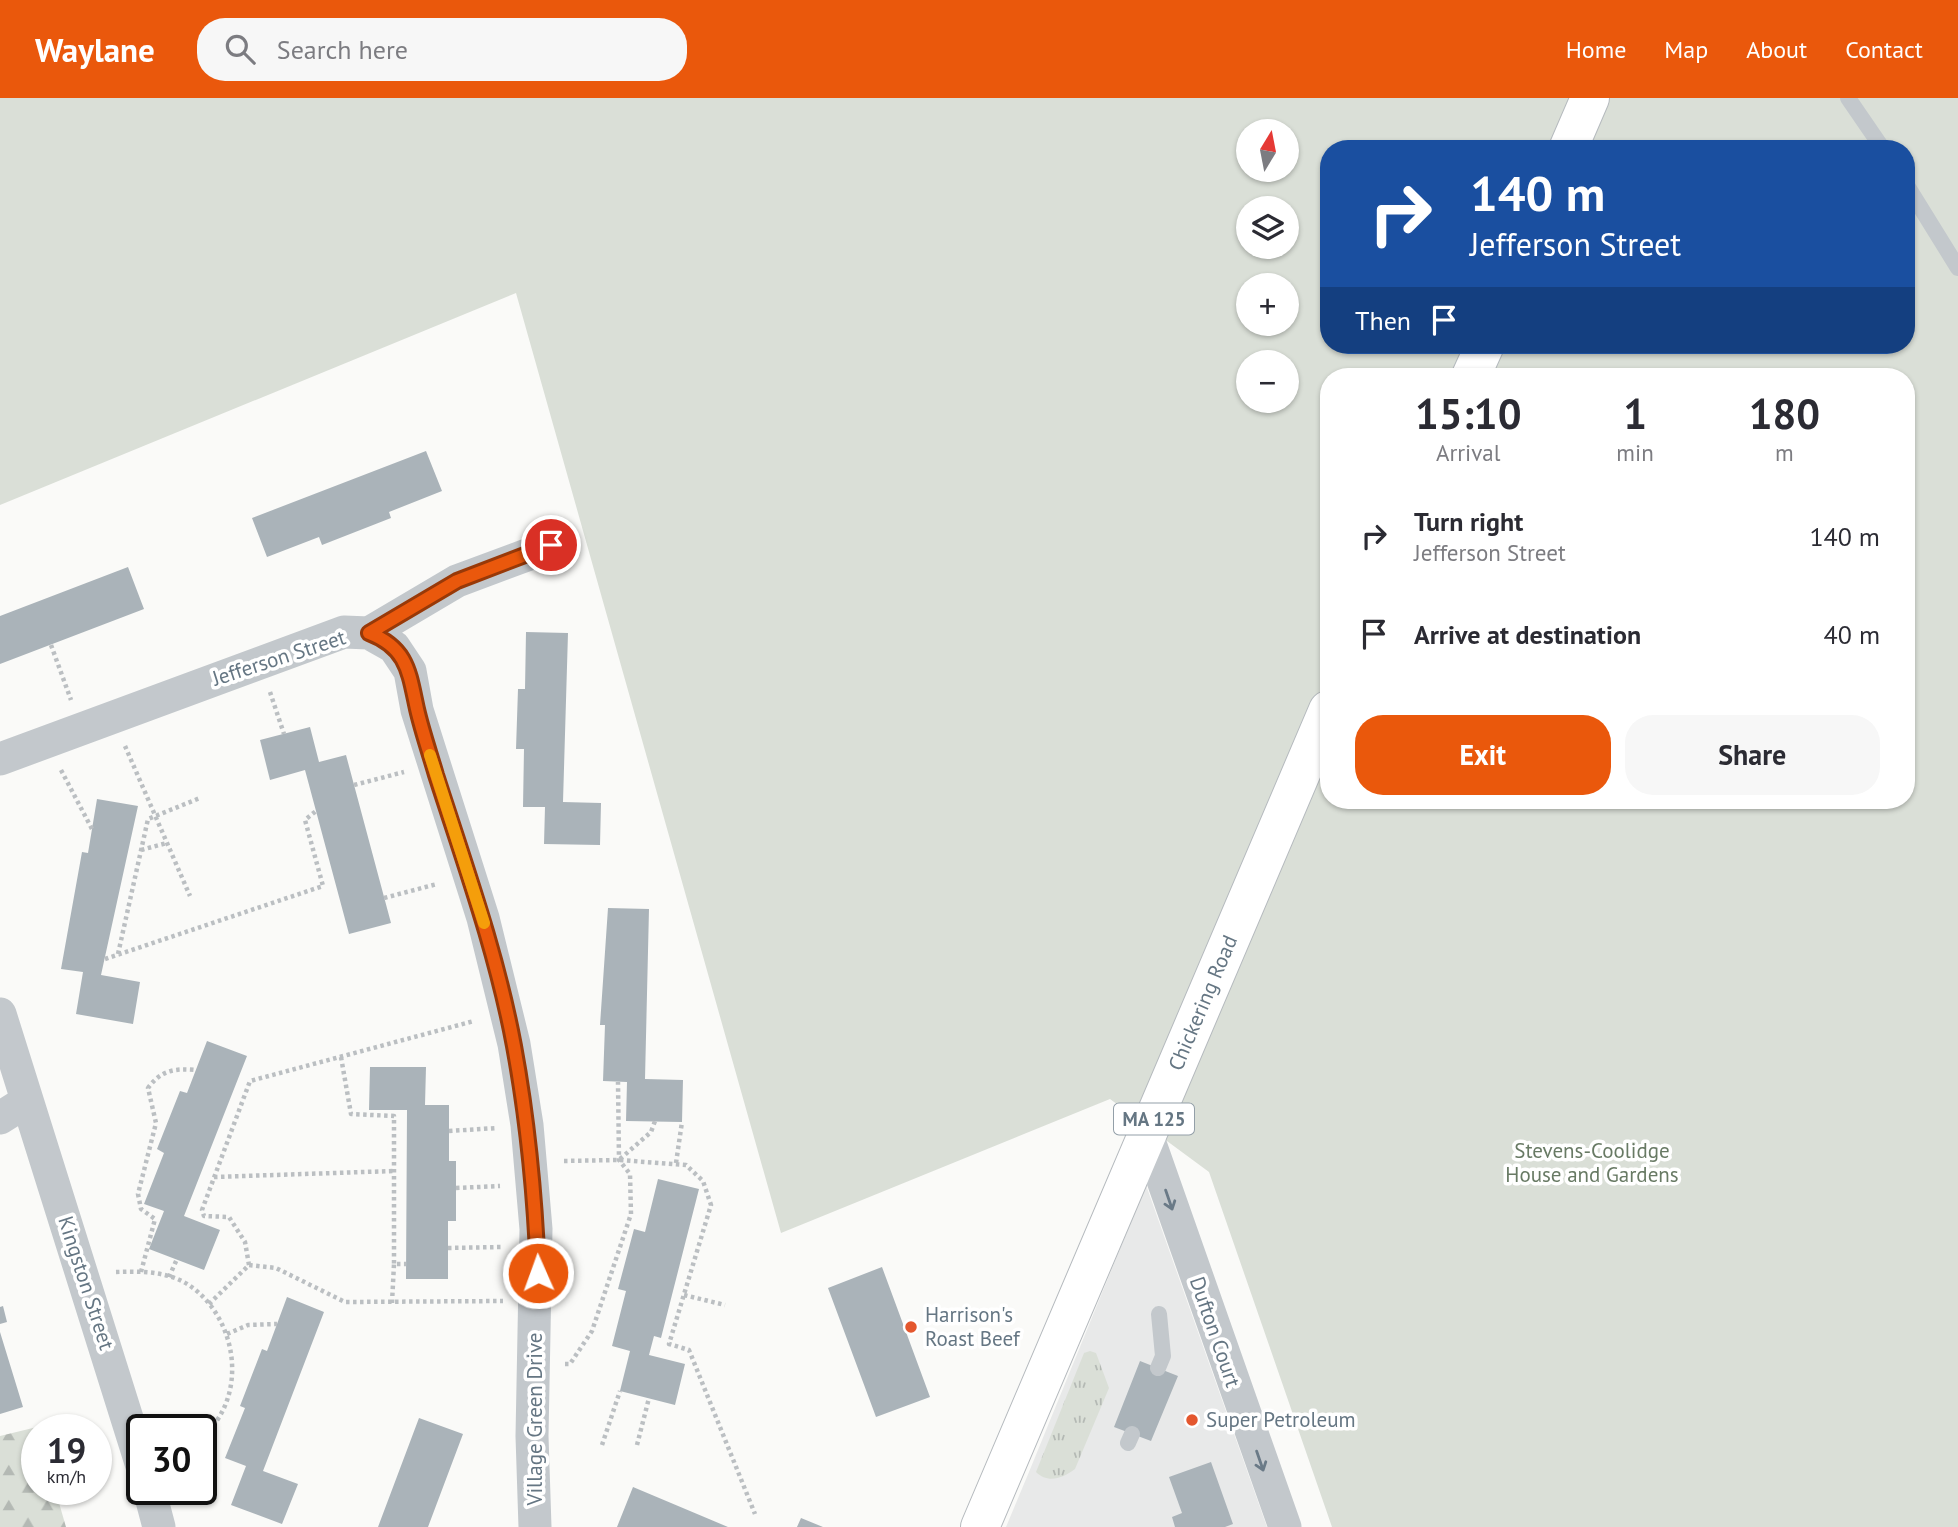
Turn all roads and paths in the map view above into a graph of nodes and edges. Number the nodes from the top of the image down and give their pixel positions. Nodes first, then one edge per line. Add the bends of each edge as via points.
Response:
1 (1590, 98) edge
2 (1848, 98) edge
3 (1573, 140) edge
4 (1877, 140) edge
5 (1915, 199) edge
6 (1958, 268) edge
7 (551, 545) dead end
8 (369, 633) junction
9 (51, 645) dead end
10 (260, 662) junction
11 (113, 716) junction
12 (82, 728) junction
13 (1320, 729) edge
14 (284, 734) dead end
15 (46, 741) junction
16 (0, 759) edge
17 (433, 765) junction
18 (354, 785) dead end
19 (200, 798) dead end
20 (316, 811) dead end
21 (155, 817) junction
22 (92, 830) dead end
23 (167, 843) junction
24 (141, 850) junction
25 (469, 875) junction
26 (190, 896) dead end
27 (384, 898) dead end
28 (117, 955) junction
29 (105, 960) dead end
30 (506, 1012) junction
31 (0, 1014) edge
32 (341, 1057) junction
33 (196, 1070) dead end
34 (618, 1082) dead end
35 (13, 1109) edge
36 (655, 1121) dead end
37 (682, 1122) dead end
38 (527, 1125) junction
39 (449, 1131) dead end
40 (1146, 1135) junction
41 (619, 1160) junction
42 (676, 1163) junction
43 (394, 1171) junction
44 (532, 1173) junction
45 (214, 1177) junction
46 (456, 1188) dead end
47 (537, 1246) junction
48 (448, 1248) dead end
49 (177, 1259) dead end
50 (394, 1264) junction
51 (406, 1264) dead end
52 (249, 1265) junction
53 (141, 1272) junction
54 (84, 1274) junction
55 (169, 1277) junction
56 (684, 1295) junction
57 (536, 1299) junction
58 (392, 1303) junction
59 (209, 1304) junction
60 (724, 1305) dead end
61 (1158, 1314) dead end
62 (277, 1324) dead end
63 (227, 1334) junction
64 (534, 1365) junction
65 (1158, 1368) dead end
66 (620, 1391) dead end
67 (649, 1398) dead end
68 (126, 1414) edge
69 (217, 1415) edge
70 (602, 1445) dead end
71 (637, 1445) dead end
72 (153, 1505) edge
73 (755, 1514) dead end
74 (159, 1527) edge
75 (535, 1527) edge
76 (979, 1527) edge
77 (1285, 1527) edge

1 - 3 main road
2 - 4 lane
5 - 6 lane
7 - 8 street, Jefferson Street via 457,581
8 - 10 street, Jefferson Street via 344,632
8 - 17 street, Village Green Drive via 394,647 410,671
9 - 12 path
10 - 11 street, Jefferson Street
10 - 14 path
11 - 12 street, Jefferson Street
11 - 21 path
12 - 15 street, Jefferson Street
13 - 40 main road, Chickering Road / MA 125
15 - 16 street, Jefferson Street
15 - 22 path
17 - 18 path
17 - 25 street, Village Green Drive
19 - 21 path
20 - 28 path via 304,820 323,886
21 - 23 path
21 - 24 path via 148,819
23 - 24 path
23 - 26 path
24 - 28 path
25 - 27 path
25 - 30 street, Village Green Drive
28 - 29 path
30 - 32 path
30 - 38 street, Village Green Drive
31 - 35 street, Kingston Street
32 - 43 path via 351,1114 394,1116
32 - 45 path via 250,1081
33 - 53 path via 176,1068 157,1076 148,1088 156,1123 138,1194 141,1209 155,1219
34 - 41 path
35 - 54 street, Kingston Street
36 - 41 path via 650,1132
37 - 42 path
38 - 39 path
38 - 44 street, Village Green Drive
40 - 76 main road, Chickering Road / MA 125
40 -> 77 street, Dufton Court
41 - 42 path
41 - 44 path
41 - 64 path via 630,1174 631,1214 593,1331 570,1364
42 - 56 path via 686,1165 703,1181 710,1205
43 - 45 path
43 - 50 path
44 - 46 path
44 - 47 street, Village Green Drive
45 - 52 path via 204,1216 229,1217 245,1242
47 - 48 path
47 - 57 street, Village Green Drive
49 - 55 path
50 - 51 path
50 - 58 path
52 - 58 path via 276,1268 345,1302
52 - 59 path
53 - 54 path
53 - 55 path
54 - 68 street, Kingston Street
55 - 59 path via 192,1287
56 - 60 path
56 - 73 path via 669,1344 689,1350
57 - 58 path
57 - 64 street, Village Green Drive
59 - 63 path
61 - 65 lane via 1163,1356
62 - 63 path via 248,1325
63 - 69 path via 233,1373
64 - 75 street, Village Green Drive
66 - 70 path
67 - 71 path
72 - 74 street

